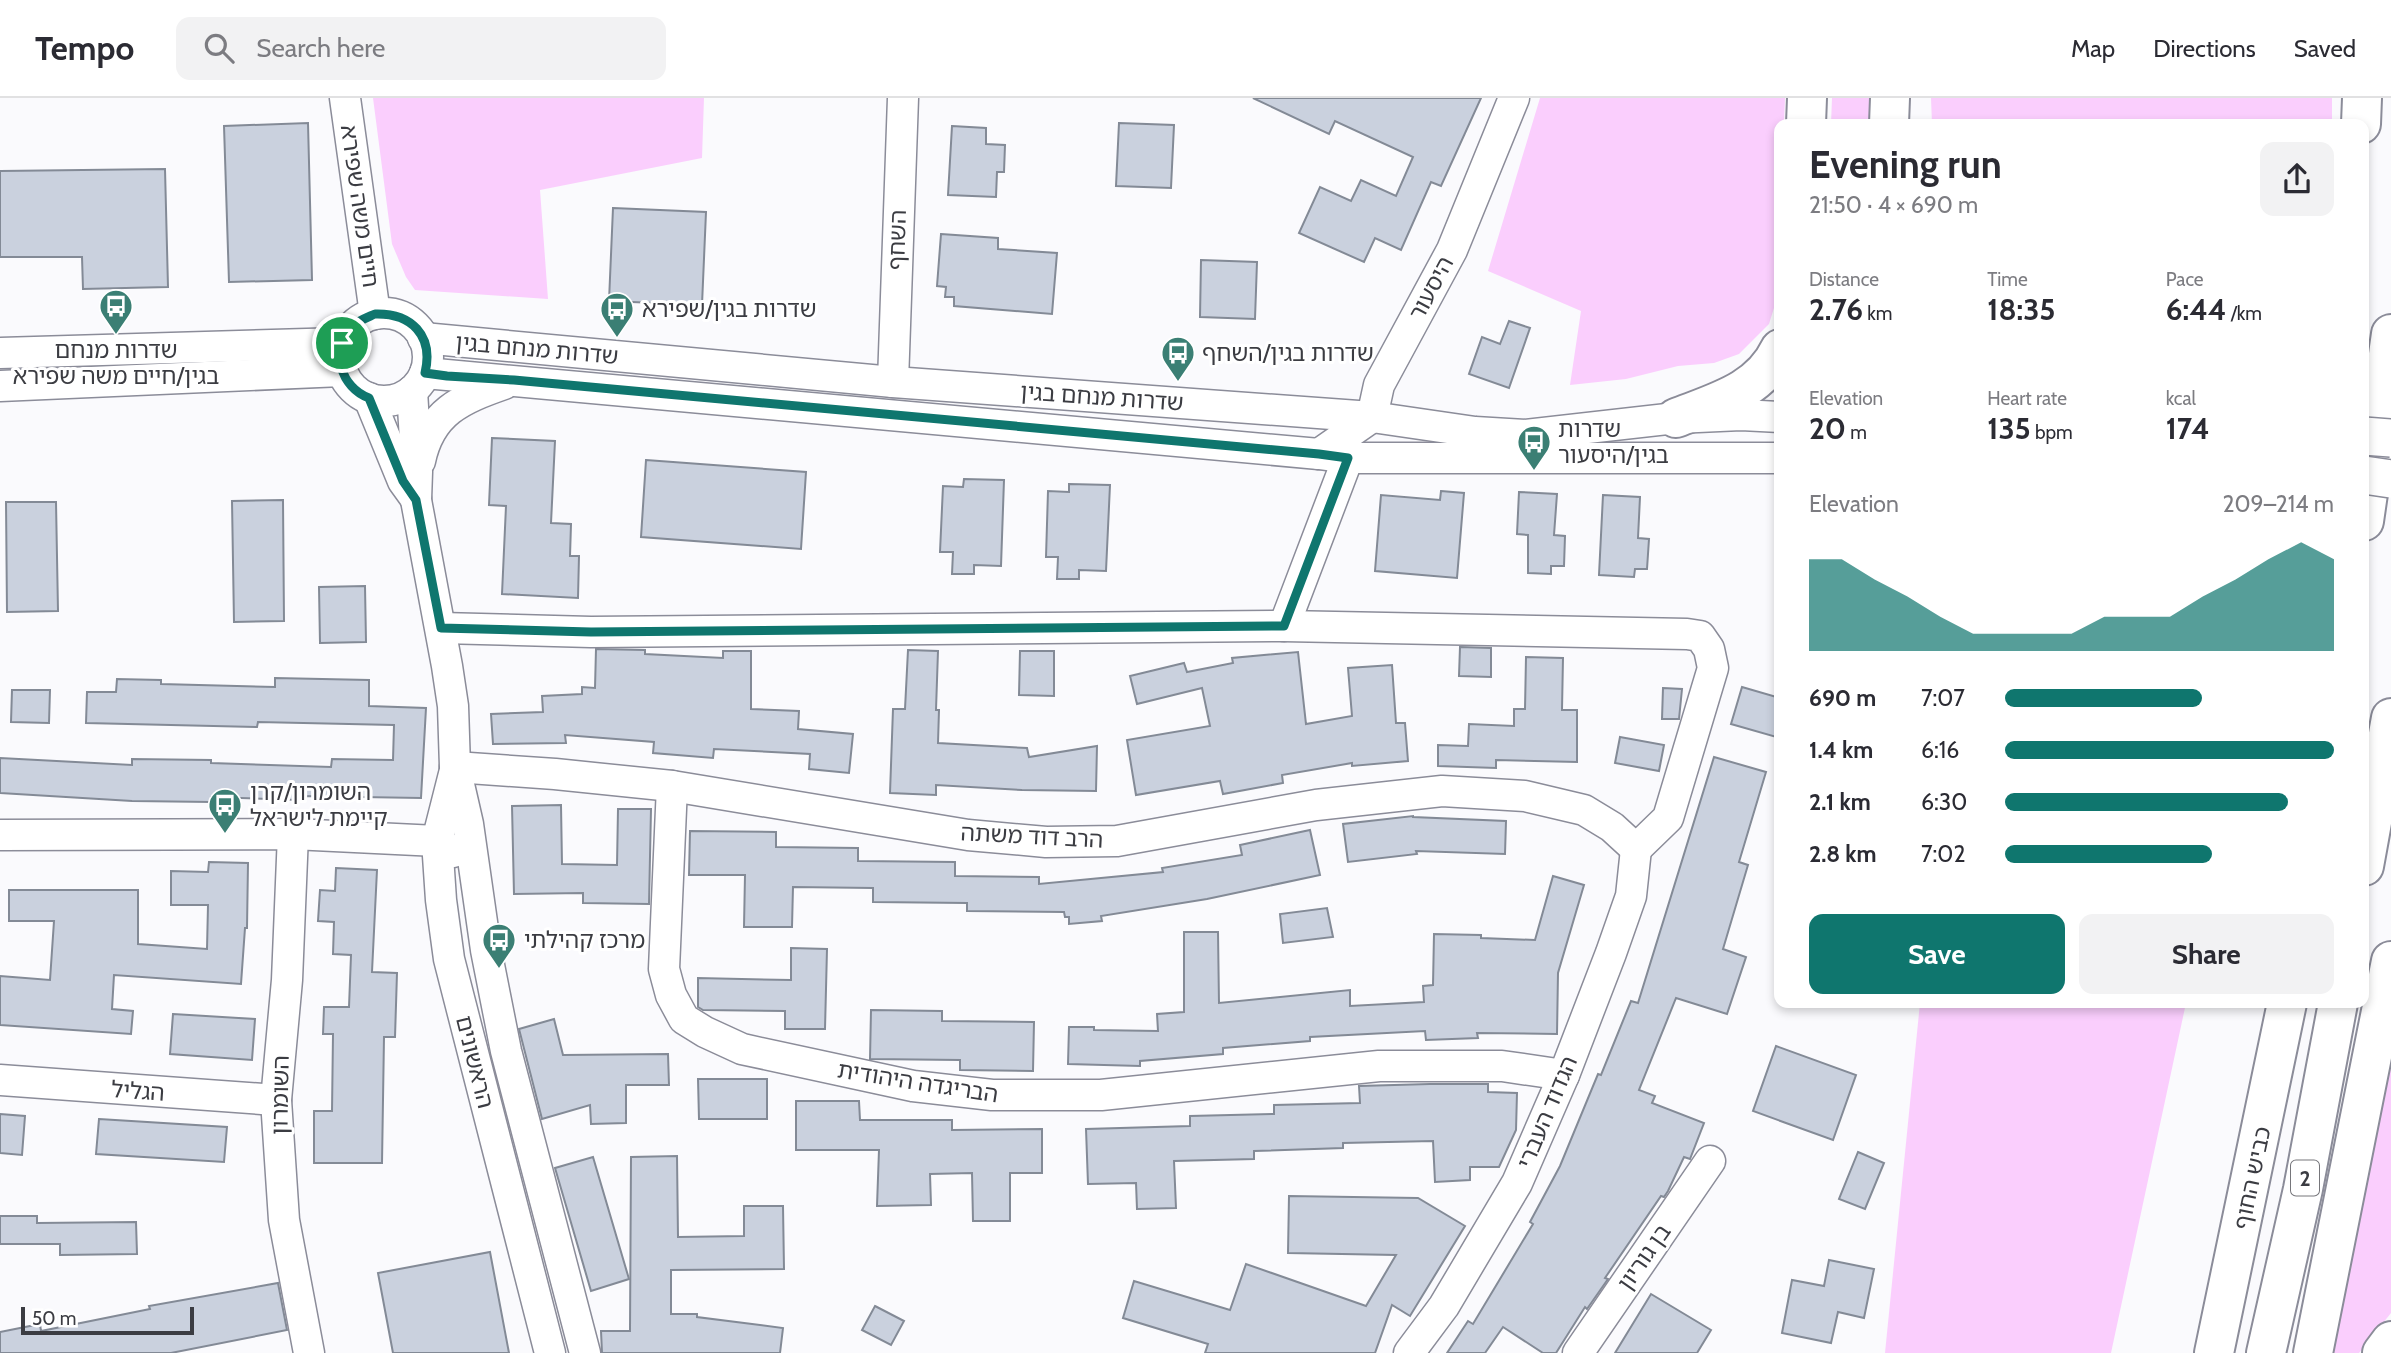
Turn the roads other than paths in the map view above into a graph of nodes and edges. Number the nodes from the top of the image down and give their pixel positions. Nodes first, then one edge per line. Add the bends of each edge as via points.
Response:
1 (345, 98) edge
2 (903, 98) edge
3 (1514, 98) edge
4 (1807, 98) edge
5 (1890, 98) edge
6 (2362, 98) edge
7 (1806, 119) edge
8 (1889, 119) edge
9 (2361, 119) edge
10 (375, 314) junction
11 (2391, 334) edge
12 (423, 338) junction
13 (0, 353) edge
14 (342, 357) junction
15 (1774, 362) edge
16 (514, 380) junction
17 (418, 382) junction
18 (893, 382) junction
19 (0, 386) edge
20 (369, 398) junction
21 (1372, 417) junction
22 (1774, 417) edge
23 (1676, 418) junction
24 (2369, 436) edge
25 (2391, 438) edge
26 (1319, 454) junction
27 (1348, 458) junction
28 (1774, 458) edge
29 (2369, 476) edge
30 (2391, 479) edge
31 (416, 486) junction
32 (2369, 486) edge
33 (1284, 626) junction
34 (441, 628) junction
35 (2391, 718) edge
36 (455, 767) junction
37 (672, 786) junction
38 (293, 834) junction
39 (0, 835) edge
40 (2369, 839) edge
41 (437, 841) junction
42 (1636, 849) junction
43 (477, 887) junction
44 (2391, 961) edge
45 (2286, 1008) edge
46 (2337, 1008) edge
47 (1564, 1075) junction
48 (0, 1080) edge
49 (276, 1100) junction
50 (1710, 1161) dead end
51 (2391, 1341) edge
52 (309, 1353) edge
53 (550, 1353) edge
54 (585, 1353) edge
55 (1409, 1353) edge
56 (1578, 1353) edge
57 (2214, 1353) edge
58 (2266, 1353) edge
59 (2312, 1353) edge
60 (2382, 1353) edge

1 - 10 street, חיים משה שפירא
2 - 18 street, השחף
3 - 21 street, היסעור via 1452,250 1378,385
4 - 7 highway
5 - 8 highway
6 - 9 highway
10 - 12 street via 403,318
10 - 14 street via 349,329
11 - 32 highway
12 - 17 street via 428,361
12 - 18 street, שדרות מנחם בגין
13 - 14 street
14 - 19 street
14 - 20 street via 348,383
15 - 23 highway via 1744,389
16 - 17 street, שדרות מנחם בגין via 447,376
16 - 26 street, שדרות מנחם בגין
16 - 31 street via 475,394 444,413 424,442
17 - 20 street via 392,400
17 - 31 street, הראשונים
18 - 21 street, שדרות מנחם בגין
20 - 31 street, הראשונים via 403,481
21 - 23 street, שדרות מנחם בגין via 1525,435
21 - 26 street
22 - 23 street, שדרות מנחם בגין
24 - 25 main road, bridge
26 - 27 street, שדרות מנחם בגין
27 - 28 street, שדרות מנחם בגין
27 - 33 street
29 - 30 main road, bridge
31 - 34 street, הראשונים
33 - 34 street via 591,632
33 - 42 street via 1700,636 1713,668 1706,693 1668,818
34 - 36 street, הראשונים via 453,706
35 - 40 highway
36 - 37 street, הרב דוד משתה
36 - 41 street, הראשונים
36 - 43 street, הראשונים
37 - 42 street, הרב דוד משתה via 968,835 1046,842 1117,841 1316,805 1442,791 1525,796 1584,810
37 - 47 street, הבריגדה היהודית via 667,982 684,1019 741,1049 913,1086 992,1095 1101,1094 1379,1066 1502,1066
38 - 39 street
38 - 41 street
38 - 49 street, השומרון
41 - 43 street via 452,849
41 - 53 street, הראשונים via 449,959
42 - 47 street, הגדוד העברי via 1631,896
43 - 54 street, הראשונים via 506,1051
44 - 59 highway
45 - 57 highway, כביש החוף
46 - 58 highway, 2
47 - 55 street, הגדוד העברי via 1517,1183 1444,1306
48 - 49 street, הגליל
49 - 52 street, השומרון via 284,1220
50 - 56 street, בן גוריון
51 - 60 highway

